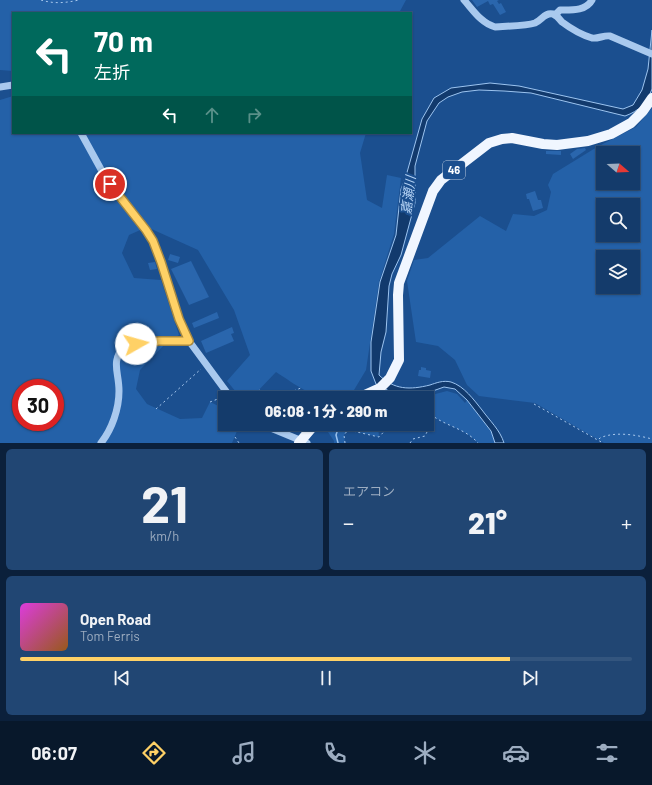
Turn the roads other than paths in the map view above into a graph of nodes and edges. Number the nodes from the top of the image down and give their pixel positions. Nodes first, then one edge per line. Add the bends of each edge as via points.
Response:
1 (464, 0) edge
2 (592, 0) edge
3 (555, 15) junction
4 (649, 53) edge
5 (12, 85) edge
6 (0, 87) edge
7 (652, 98) edge
8 (82, 134) edge
9 (189, 341) junction
10 (224, 391) edge
11 (373, 391) edge
12 (277, 431) edge
13 (310, 431) edge
14 (302, 442) edge
15 (102, 443) edge

1 - 3 street via 482,20 495,27 534,23 545,15
2 - 3 street via 577,11 560,10
3 - 4 street via 562,22 591,38 610,36
5 - 6 street
7 - 11 main road, 46 via 631,123 611,134 588,141 557,145 502,138 489,143 442,180 433,191 399,283 399,360 390,378
8 - 9 street via 103,173 153,241
9 - 10 street
9 - 15 street via 125,345 118,353 116,361 119,404 109,433
12 - 14 street
13 - 14 main road

